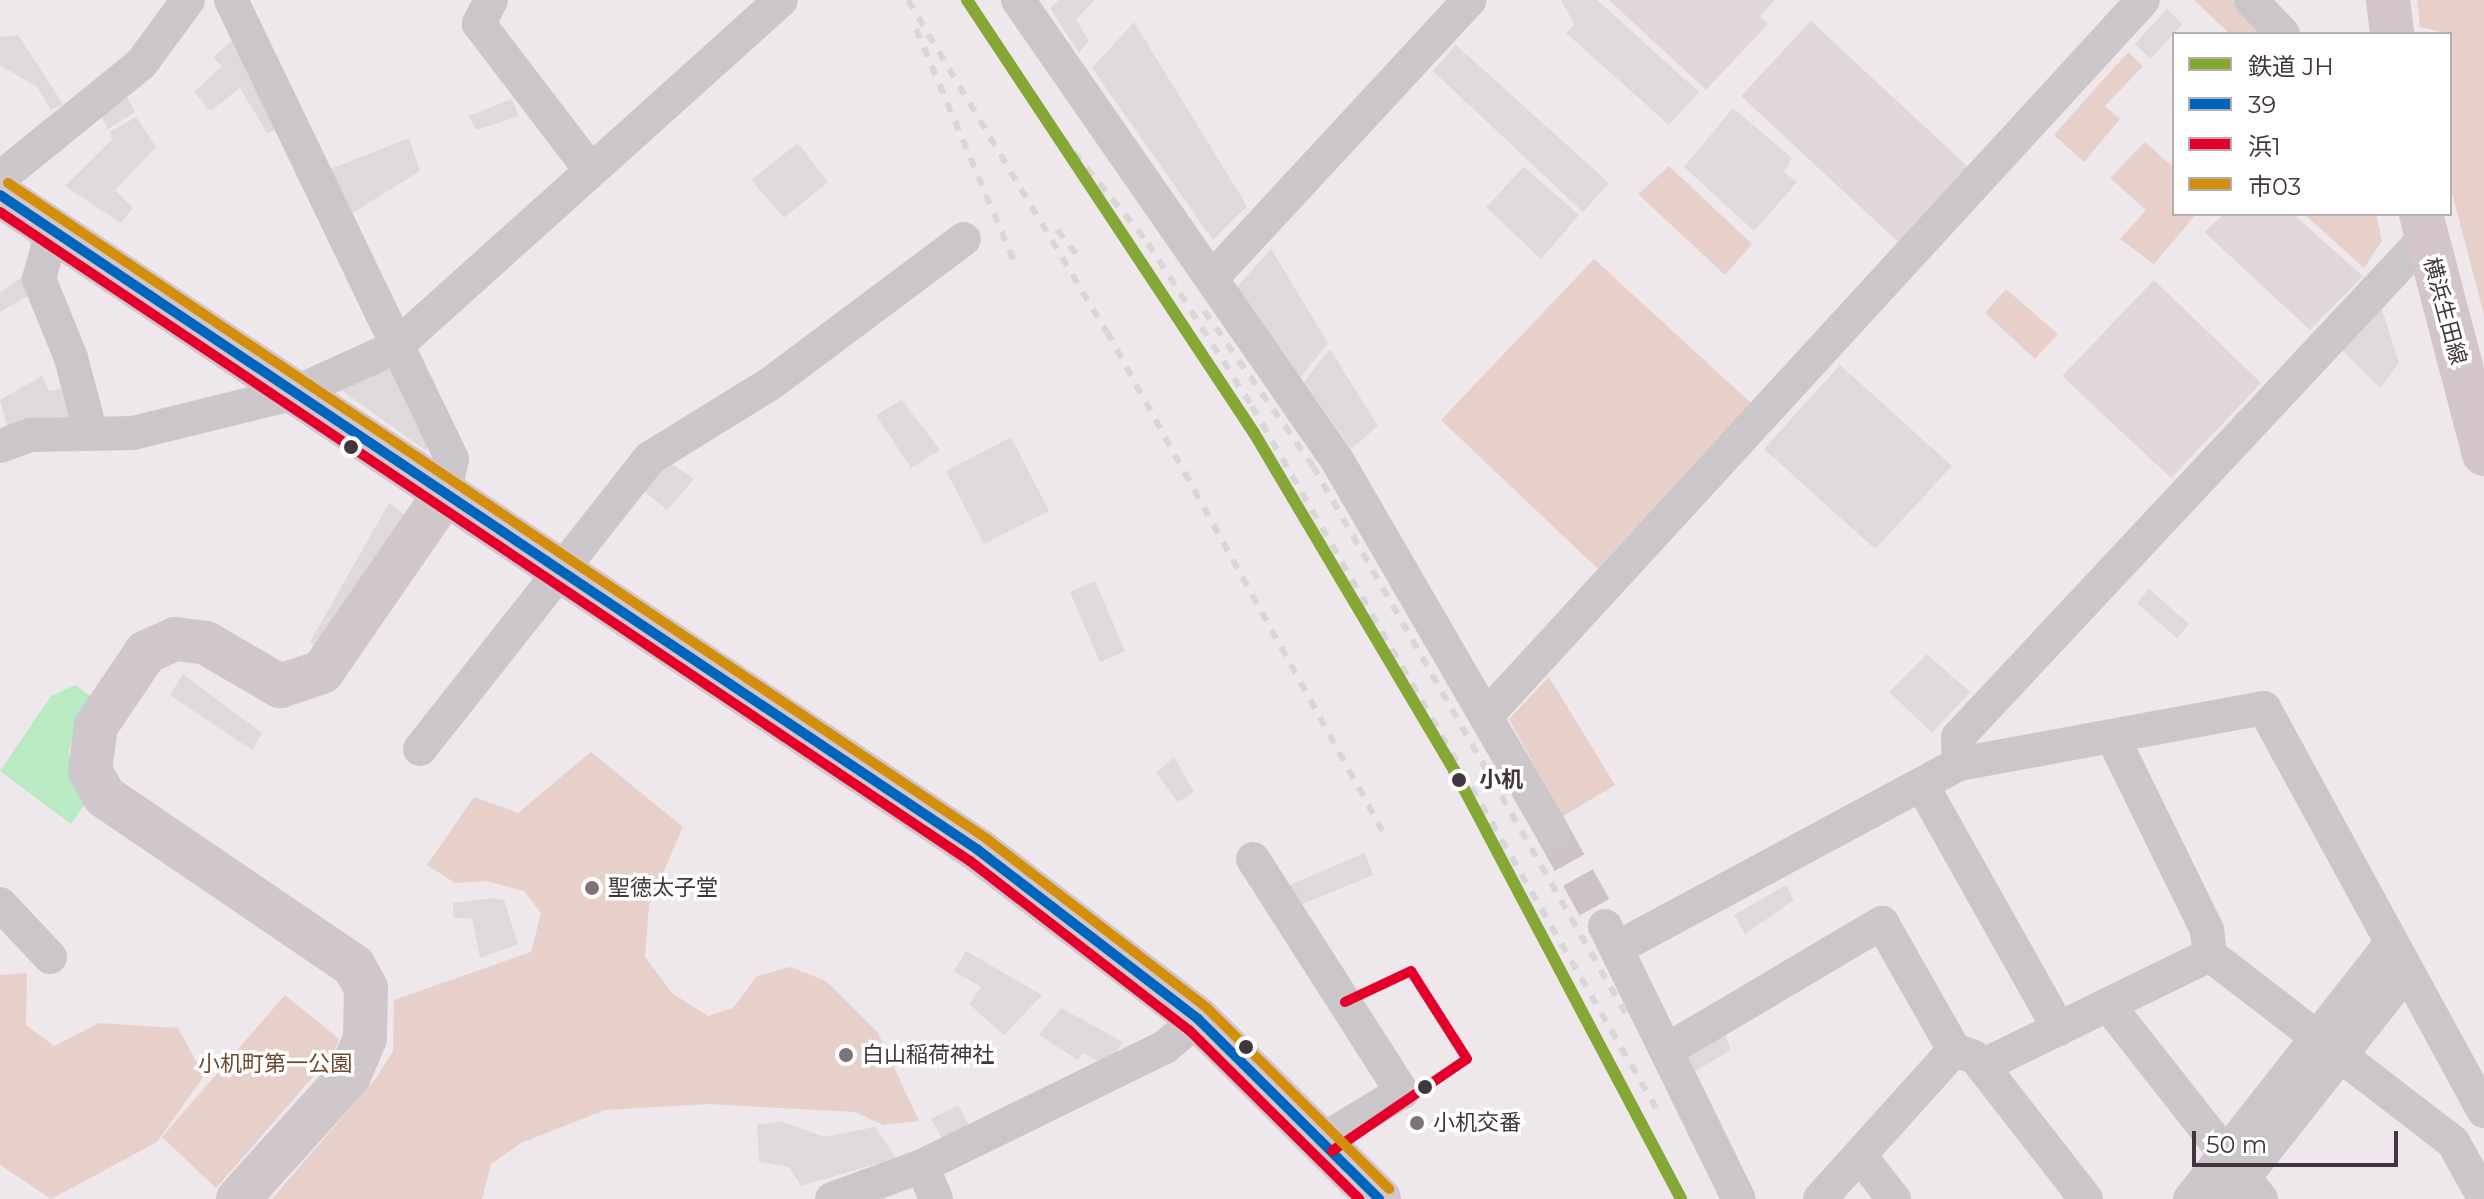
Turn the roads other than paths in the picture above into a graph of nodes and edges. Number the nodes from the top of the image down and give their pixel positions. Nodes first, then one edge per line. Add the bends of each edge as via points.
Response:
1 (188, 0) edge
2 (231, 0) edge
3 (491, 0) edge
4 (781, 0) edge
5 (1018, 0) edge
6 (1469, 0) edge
7 (2143, 0) edge
8 (2251, 0) edge
9 (2388, 0) edge
10 (2281, 32) edge
11 (2392, 32) edge
12 (590, 169) junction
13 (0, 178) edge
14 (0, 195) edge
15 (2423, 226) edge
16 (53, 228) junction
17 (964, 239) dead end
18 (1212, 278) junction
19 (394, 348) junction
20 (292, 394) junction
21 (91, 433) junction
22 (0, 446) edge
23 (2484, 454) edge
24 (444, 495) junction
25 (560, 568) junction
26 (1487, 715) junction
27 (2113, 738) junction
28 (420, 749) dead end
29 (1959, 764) junction
30 (1922, 785) junction
31 (1553, 833) tunnel mouth
32 (1253, 859) dead end
33 (0, 904) edge
34 (2210, 955) junction
35 (50, 957) dead end
36 (2398, 958) junction
37 (2109, 1006) junction
38 (1198, 1019) junction
39 (2059, 1029) junction
40 (2329, 1046) junction
41 (1667, 1050) junction
42 (1968, 1058) junction
43 (2484, 1111) edge
44 (1324, 1139) junction
45 (1860, 1156) junction
46 (922, 1166) junction
47 (2240, 1182) edge
48 (1363, 1194) edge
49 (2484, 1198) edge
50 (238, 1199) edge
51 (832, 1199) edge
52 (936, 1199) edge
53 (1739, 1199) edge
54 (1820, 1199) edge
55 (1894, 1199) edge
56 (2086, 1199) edge
57 (2190, 1199) edge

1 - 13 street via 141,64
2 - 19 street
3 - 12 street via 479,24
4 - 12 street
5 - 18 street
6 - 18 street
7 - 26 street
8 - 10 street
9 - 11 main road
12 - 19 street
14 - 16 main road
15 - 23 main road, 横浜生田線
15 - 29 street via 1958,737
16 - 20 main road
16 - 21 street via 39,279 71,358
17 - 25 street via 770,384 664,445
18 - 26 street via 1337,460
19 - 20 street
19 - 24 street via 452,459
20 - 21 street via 133,433
20 - 24 main road
21 - 22 street via 31,435
24 - 25 main road
24 - 50 street via 322,672 280,686 206,643 160,643 146,652 92,738 90,771 104,796 354,966 366,988 365,1038 349,1076
25 - 28 street
25 - 38 main road via 978,850
26 - 31 street
27 - 29 street
27 - 34 street via 2207,930
27 - 36 street via 2264,708
29 - 30 street
30 - 39 street
30 - 41 street via 1611,937
32 - 44 street via 1402,1092
33 - 35 street
34 - 37 street
34 - 40 street
36 - 40 street
36 - 43 street
37 - 39 street
37 - 47 street
38 - 44 main road
38 - 46 street via 1165,1047
39 - 42 street
40 - 47 street
40 - 49 street via 2453,1142
41 - 42 street via 1882,923
41 - 53 street
42 - 45 street
42 - 56 street
44 - 48 main road
45 - 54 street
45 - 55 street
46 - 51 street
46 - 52 street
47 - 57 street

